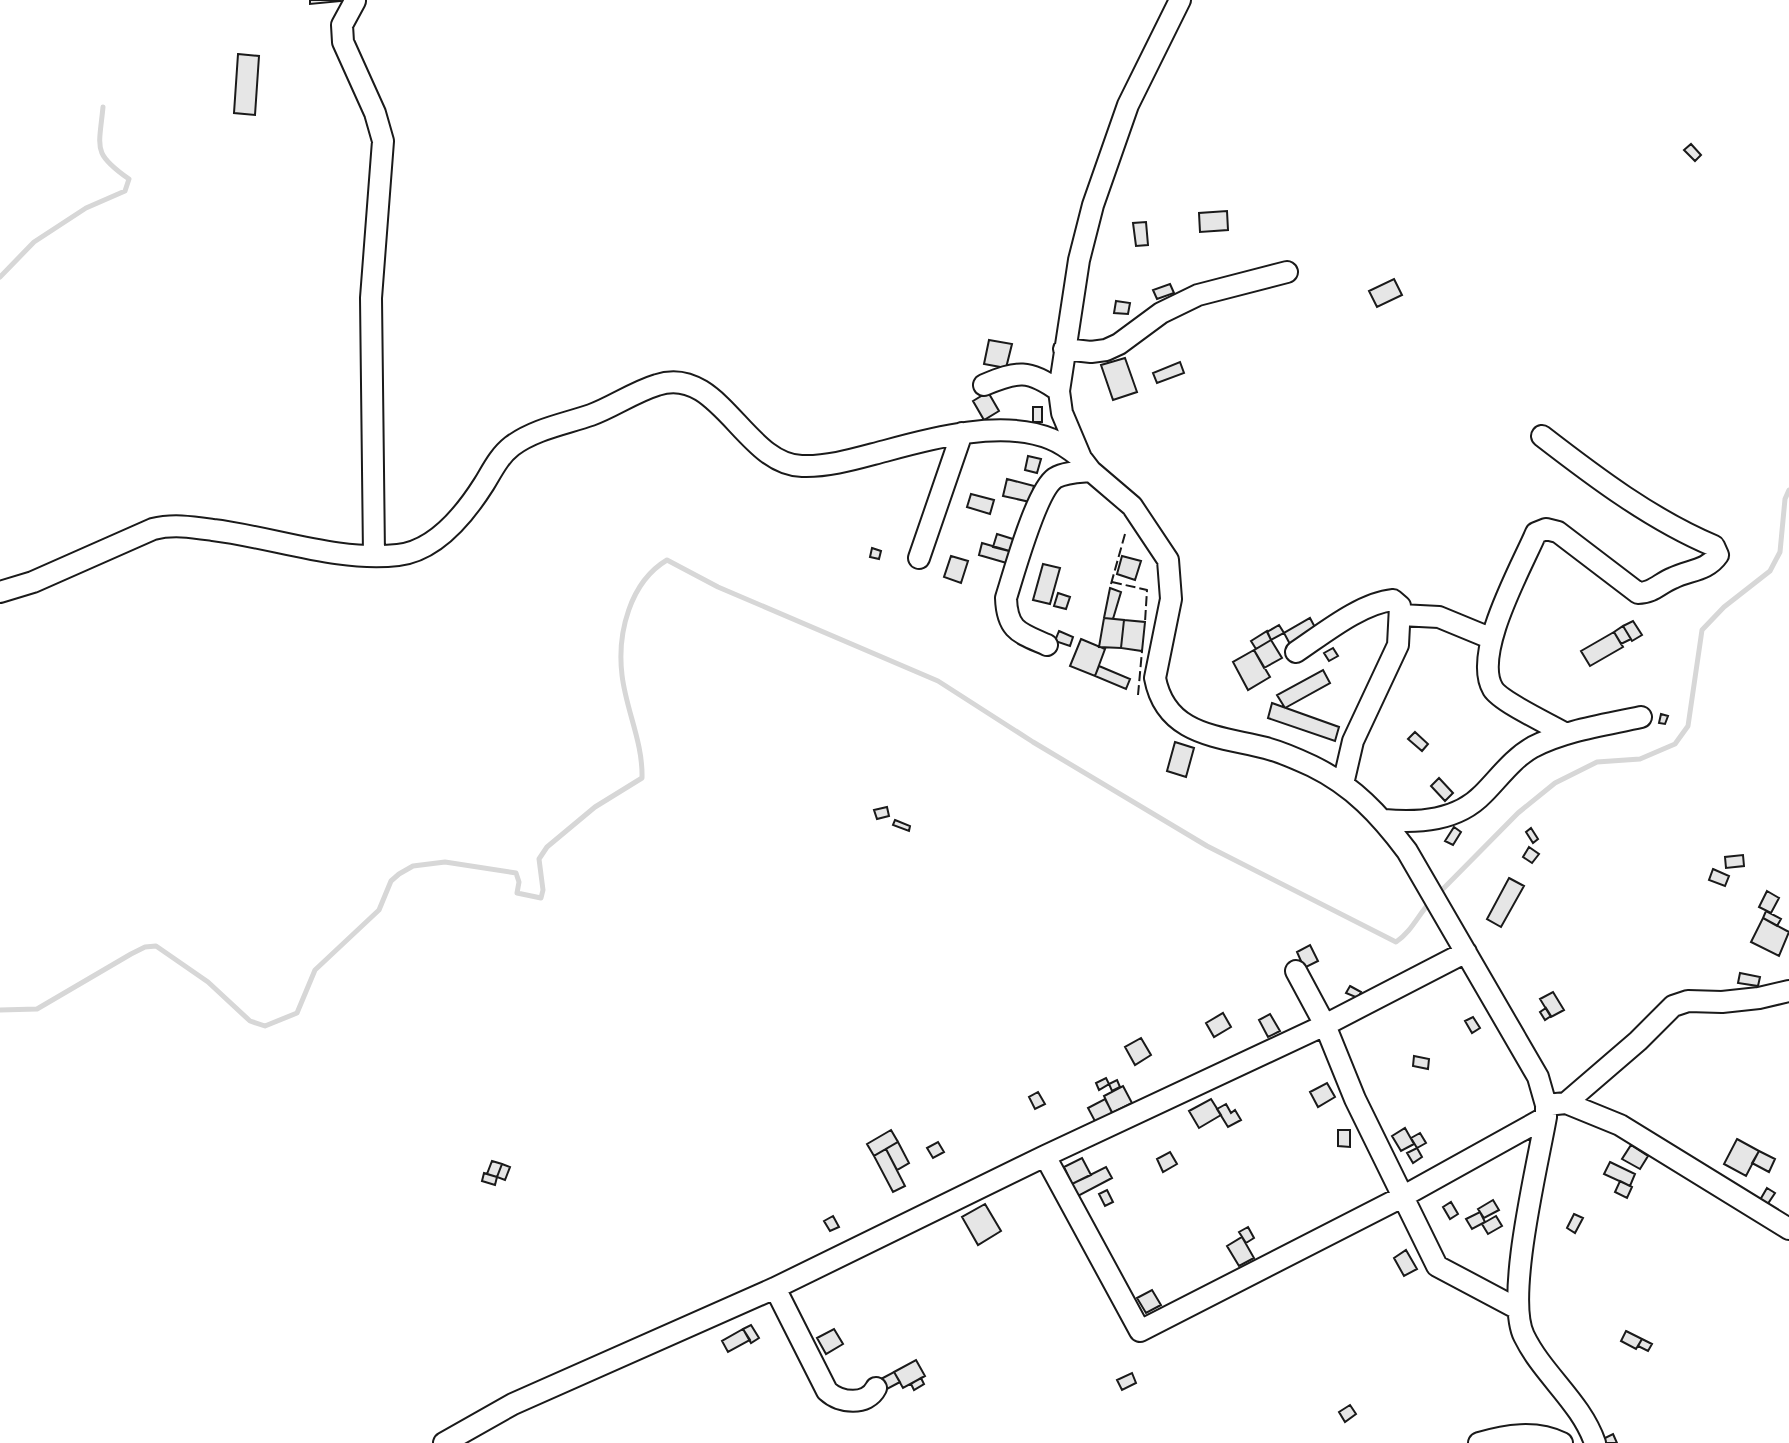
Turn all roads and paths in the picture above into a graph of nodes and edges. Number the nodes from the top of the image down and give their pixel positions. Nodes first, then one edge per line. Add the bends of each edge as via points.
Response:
1 (1180, 0) edge
2 (355, 1) edge
3 (1287, 272) dead end
4 (1064, 349) junction
5 (984, 385) dead end
6 (1059, 391) junction
7 (962, 433) junction
8 (1542, 436) dead end
9 (1086, 464) junction
10 (374, 555) junction
11 (919, 558) dead end
12 (0, 592) edge
13 (1400, 615) junction
14 (1490, 638) junction
15 (1047, 645) dead end
16 (1296, 652) dead end
17 (1641, 717) dead end
18 (1566, 734) junction
19 (1343, 784) junction
20 (1384, 820) junction
21 (1466, 952) junction
22 (1296, 971) dead end
23 (1789, 991) edge
24 (1325, 1025) junction
25 (1553, 1108) junction
26 (1045, 1156) junction
27 (1402, 1197) junction
28 (1789, 1229) edge
29 (775, 1288) junction
30 (1518, 1309) junction
31 (876, 1388) dead end
32 (444, 1443) edge
33 (1479, 1443) edge
34 (1562, 1443) edge
35 (1595, 1443) edge

1 - 4 street via 1128,105 1101,181 1079,260
2 - 10 street via 342,25 343,42 383,141 371,298
3 - 4 street via 1198,295 1106,350
4 - 6 street
5 - 6 street via 1025,373
6 - 9 street via 1062,413
7 - 9 street via 1029,433 1051,439
7 - 10 street via 828,465 781,463 699,390 658,384 512,446 455,523 408,553
7 - 11 street
8 - 14 street via 1685,534 1714,546 1718,555 1712,563 1638,593 1558,532 1546,529 1536,533
9 - 15 street via 1054,479 1042,493 1006,598 1006,616 1018,632
9 - 19 street via 1138,513 1168,560 1171,599 1155,678 1170,711 1203,734 1269,749
10 - 12 street via 169,525
13 - 14 street via 1439,617
13 - 16 street via 1393,600 1380,601
13 - 19 street via 1398,645 1353,741
14 - 18 street via 1486,668 1493,689
17 - 18 street
18 - 20 street via 1531,748 1481,797 1460,810 1433,821
19 - 20 street
20 - 21 street
21 - 24 street
21 - 25 street
22 - 24 street
23 - 25 street via 1673,1006 1638,1041
24 - 26 street
24 - 27 street
25 - 27 street
25 - 28 street via 1620,1125
25 - 30 street via 1522,1254
26 - 27 street via 1140,1331
26 - 29 street
27 - 30 street via 1437,1266
29 - 31 street via 827,1391 836,1399 851,1400 867,1398
29 - 32 street via 513,1404
30 - 35 street via 1524,1335 1578,1408
33 - 34 street via 1508,1434

